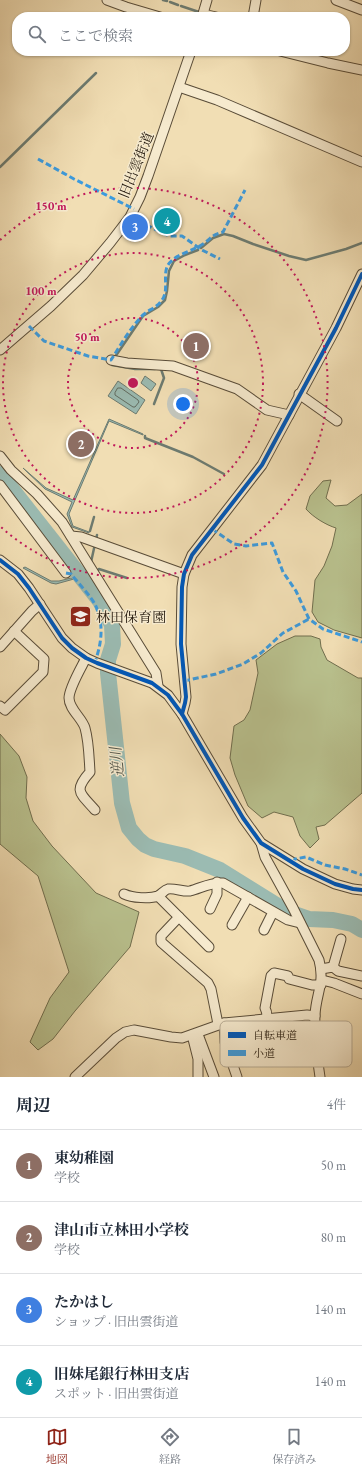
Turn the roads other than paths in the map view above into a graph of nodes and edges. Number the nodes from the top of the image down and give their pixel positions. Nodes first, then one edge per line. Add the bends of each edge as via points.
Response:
1 (107, 0) edge
2 (207, 0) edge
3 (256, 0) edge
4 (336, 0) edge
5 (362, 10) edge
6 (143, 12) edge
7 (204, 12) edge
8 (255, 12) edge
9 (189, 56) edge
10 (300, 56) edge
11 (362, 70) edge
12 (179, 87) junction
13 (362, 162) edge
14 (362, 274) edge
15 (0, 350) edge
16 (111, 360) dead end
17 (299, 394) junction
18 (289, 415) junction
19 (337, 420) dead end
20 (1, 459) edge
21 (0, 485) edge
22 (71, 536) junction
23 (0, 560) edge
24 (66, 573) dead end
25 (184, 574) junction
26 (40, 604) junction
27 (14, 631) junction
28 (0, 647) edge
29 (86, 658) junction
30 (158, 686) junction
31 (0, 706) edge
32 (182, 714) junction
33 (95, 810) dead end
34 (261, 843) junction
35 (217, 882) junction
36 (362, 890) edge
37 (124, 894) dead end
38 (158, 896) junction
39 (248, 896) junction
40 (210, 909) dead end
41 (273, 912) junction
42 (179, 916) junction
43 (299, 921) junction
44 (232, 925) dead end
45 (264, 930) dead end
46 (341, 939) dead end
47 (208, 947) dead end
48 (333, 967) junction
49 (321, 969) junction
50 (362, 976) edge
51 (321, 983) junction
52 (362, 994) edge
53 (315, 1016) junction
54 (268, 1019) junction
55 (220, 1021) edge
56 (244, 1021) edge
57 (315, 1021) edge
58 (220, 1023) edge
59 (192, 1034) junction
60 (234, 1067) edge
61 (319, 1067) edge
62 (75, 1077) edge
63 (198, 1077) edge
64 (214, 1077) edge
65 (237, 1077) edge
66 (320, 1077) edge

1 - 6 street
2 - 7 street
3 - 8 street
4 - 5 street
9 - 12 street, 旧出雲街道
10 - 11 street
12 - 13 street via 217,100
12 - 15 street, 旧出雲街道 via 148,176 130,216 83,275
14 - 17 street via 336,328
16 - 18 street via 173,366 237,389 267,410
17 - 18 street
17 - 19 street
18 - 25 street via 262,465 196,549
20 - 22 street via 49,507
21 - 24 street
22 - 25 street via 81,537
22 - 30 street via 156,674
23 - 26 street via 18,574
25 - 32 street via 181,644 186,703
26 - 27 street
26 - 29 street via 62,638
27 - 28 street
27 - 31 street via 44,659 43,672 4,710
29 - 30 street
29 - 33 street via 69,700 81,719 87,740 90,772 82,781 80,793
30 - 32 street
32 - 34 street via 243,818
34 - 36 street via 303,869 334,884
34 - 43 street via 265,857
35 - 38 street via 190,891 170,889
35 - 39 street
35 - 40 street via 217,894
37 - 38 street
38 - 42 street
39 - 41 street
39 - 44 street
41 - 43 street via 288,920
41 - 45 street
42 - 47 street
42 - 55 street via 161,936 162,942 208,984
43 - 49 street
46 - 48 street
48 - 49 street
48 - 50 street via 338,971
49 - 51 street
51 - 52 street via 334,983
51 - 53 street
51 - 54 street via 300,982 274,972 265,1002
53 - 54 street
53 - 57 street
54 - 56 street
58 - 59 street
59 - 62 street via 182,1038 134,1030 125,1032
59 - 63 street via 198,1059
59 - 64 street via 199,1037
60 - 65 street
61 - 66 street

